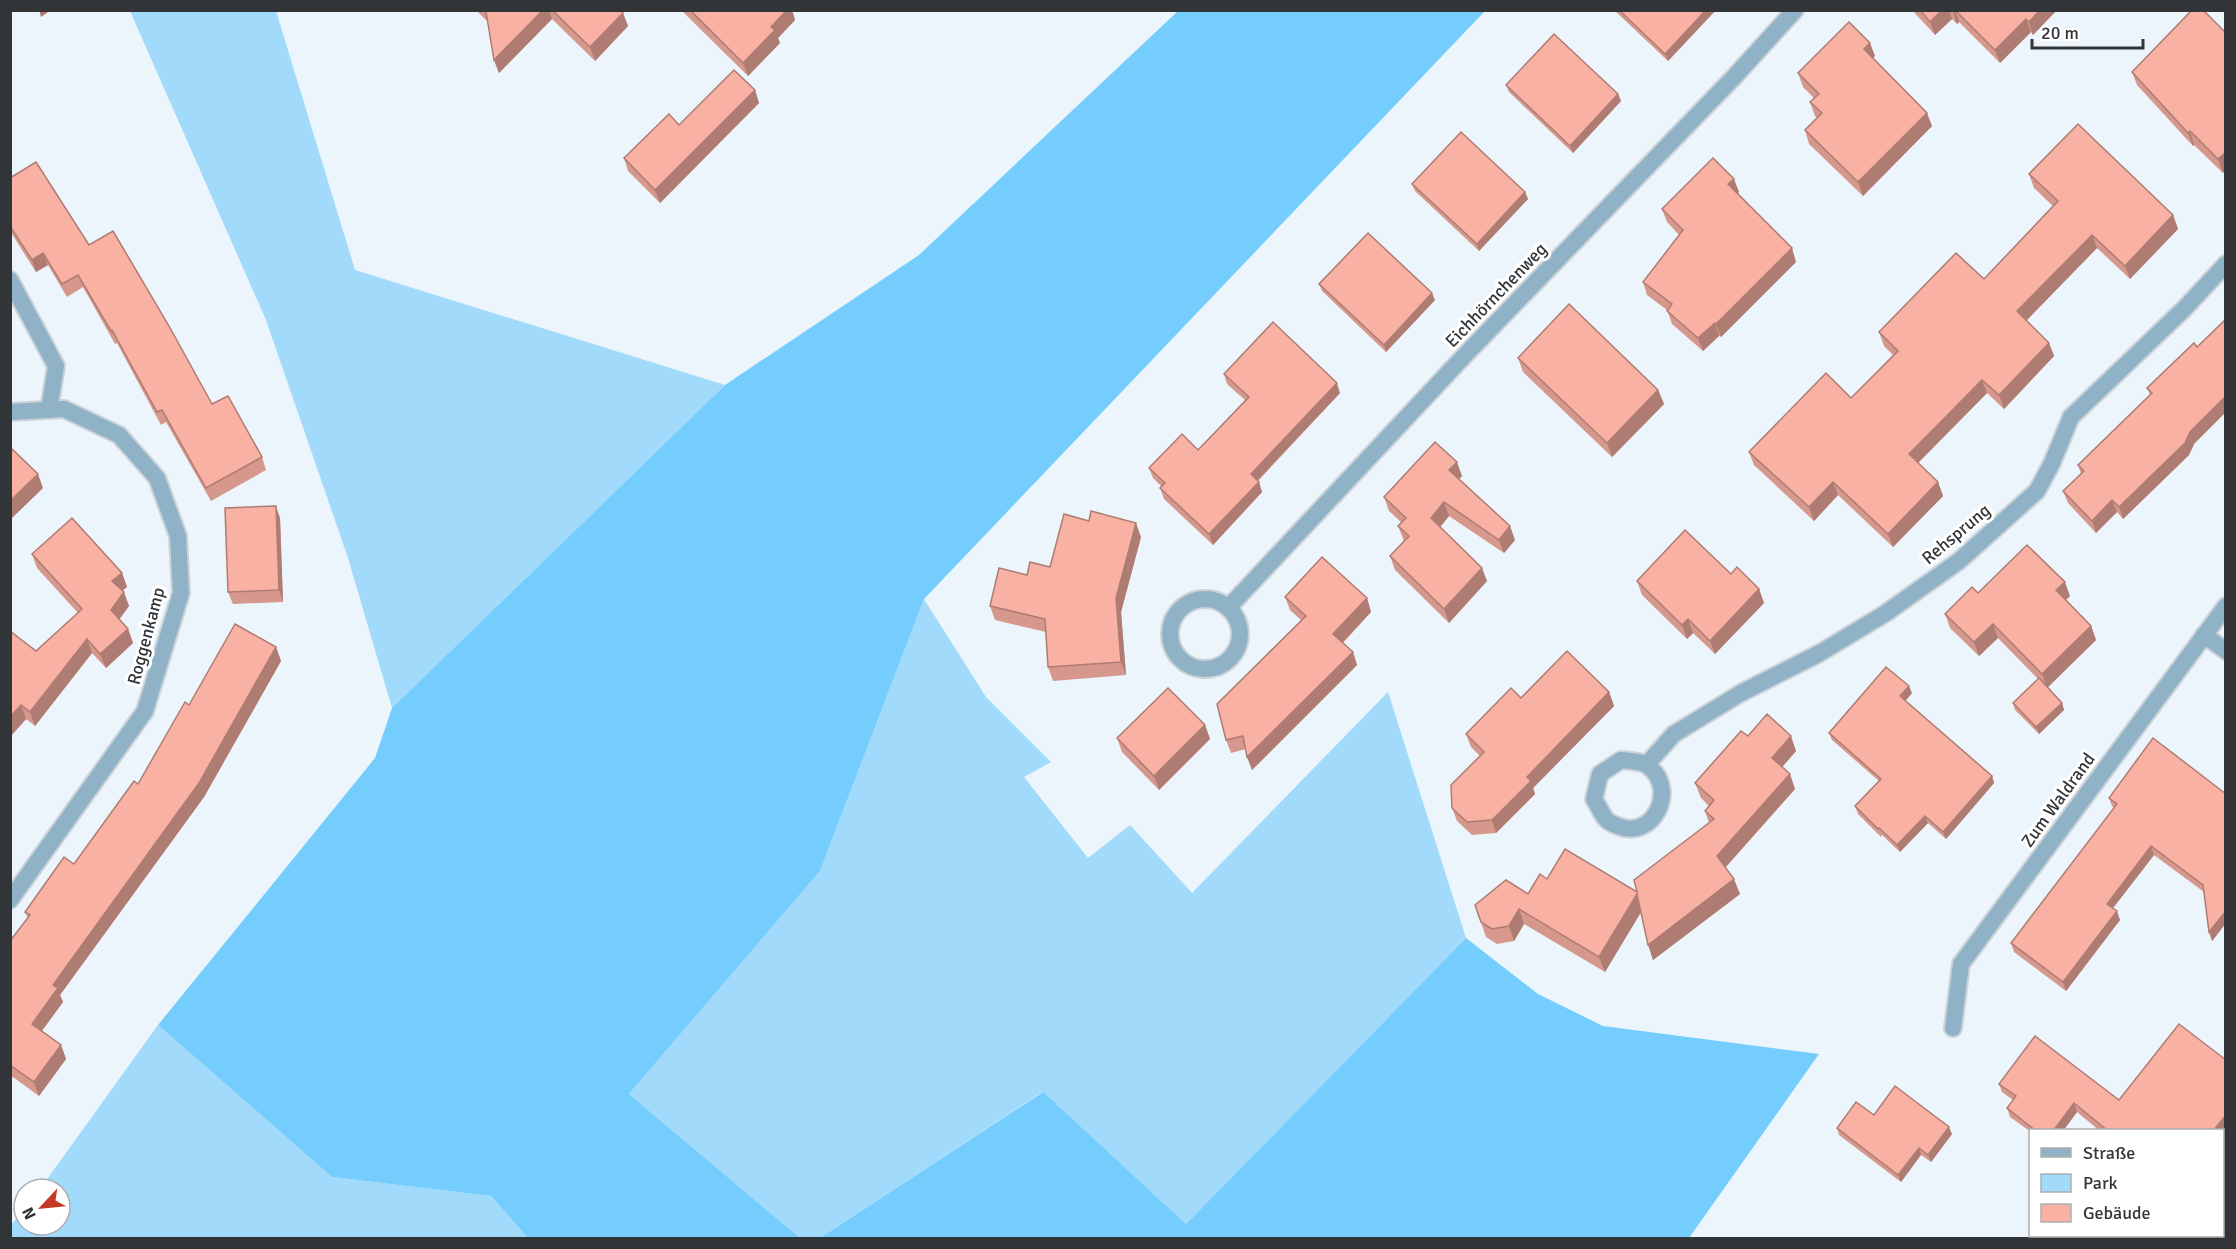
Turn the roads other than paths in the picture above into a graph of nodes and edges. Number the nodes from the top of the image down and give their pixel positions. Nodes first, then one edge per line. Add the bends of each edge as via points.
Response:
1 (1795, 10) edge
2 (2226, 264) edge
3 (10, 280) edge
4 (49, 410) junction
5 (10, 412) edge
6 (2226, 606) edge
7 (1228, 608) junction
8 (2204, 635) junction
9 (2226, 651) edge
10 (1647, 764) junction
11 (10, 900) edge
12 (1953, 1028) dead end

1 - 7 street, Eichhörnchenweg
2 - 10 street, Rehsprung via 2071,417 2037,491 1959,561 1886,613 1674,735
3 - 4 street via 56,366
4 - 5 street, Roggenkamp
4 - 11 street, Roggenkamp via 64,409 119,435 157,478 178,536 181,593 145,711
6 - 8 street, Zum Waldrand
7 - 7 street via 1239,624 1239,643 1229,660 1213,669 1194,668 1178,658 1169,639 1173,618 1180,610 1188,603 1209,599
8 - 9 street
8 - 12 street, Zum Waldrand via 1961,964
10 - 10 street via 1659,778 1663,796 1657,814 1642,826 1624,828 1607,821 1594,799 1600,774 1621,760

